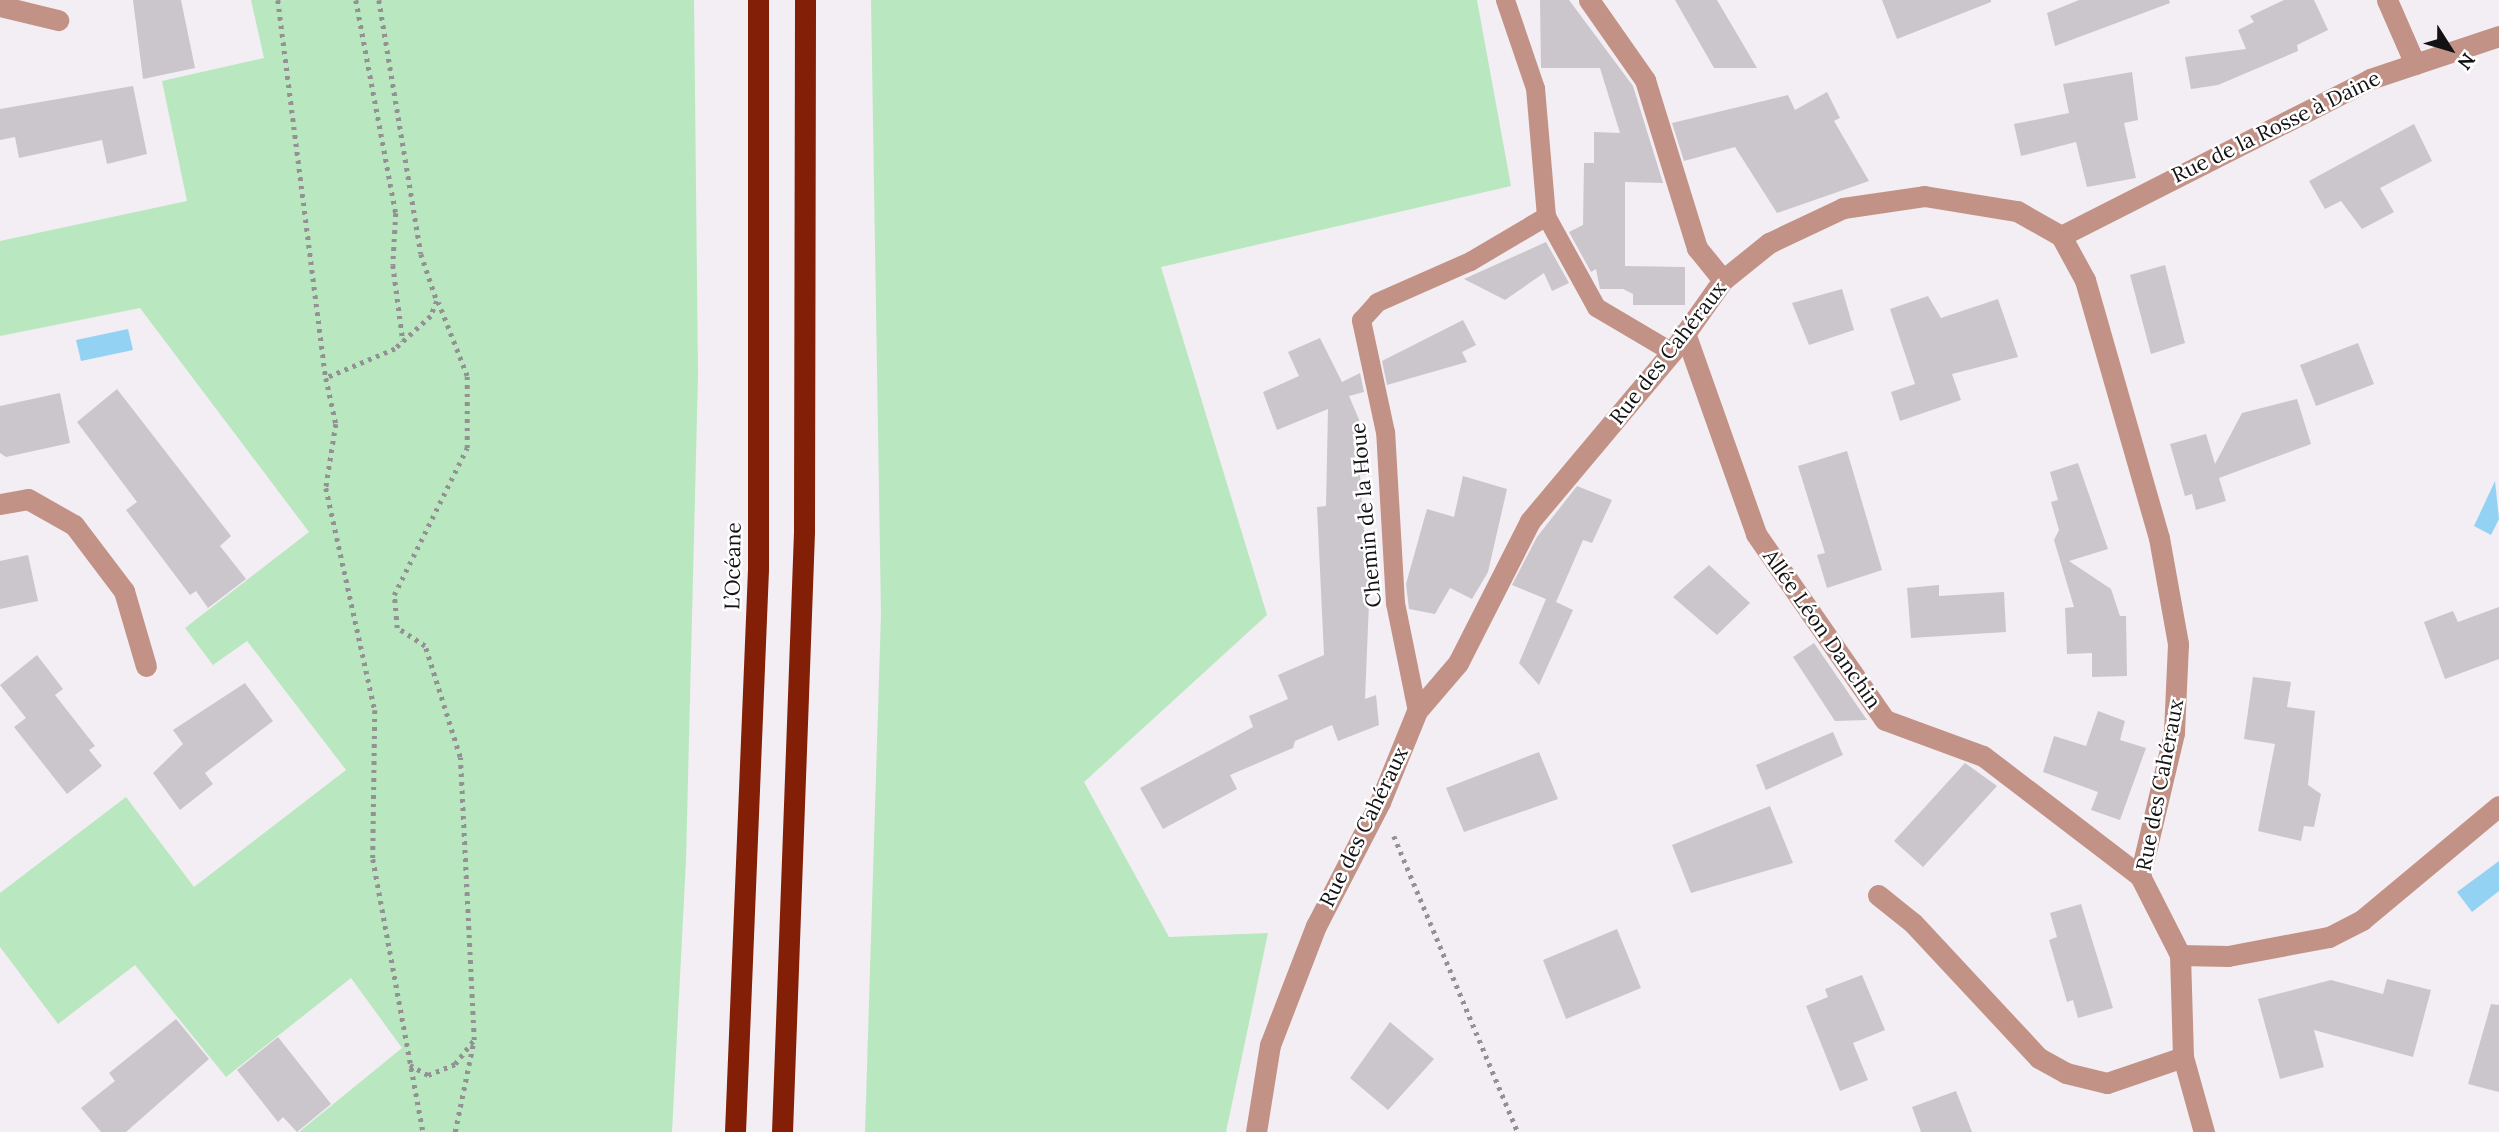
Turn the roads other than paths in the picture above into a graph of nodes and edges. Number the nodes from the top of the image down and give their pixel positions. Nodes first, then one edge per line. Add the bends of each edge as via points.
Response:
1 (758, 0) edge
2 (805, 0) edge
3 (1506, 0) edge
4 (1589, 0) edge
5 (2387, 0) edge
6 (0, 6) edge
7 (58, 20) dead end
8 (2499, 36) edge
9 (2415, 64) junction
10 (1546, 216) junction
11 (2061, 236) junction
12 (1723, 280) junction
13 (1685, 333) junction
14 (1672, 352) junction
15 (0, 504) edge
16 (146, 666) dead end
17 (1417, 711) junction
18 (2499, 806) edge
19 (2140, 876) junction
20 (1878, 895) dead end
21 (2180, 955) junction
22 (2183, 1057) junction
23 (736, 1132) edge
24 (782, 1132) edge
25 (1256, 1132) edge
26 (2204, 1132) edge

1 - 23 highway, L’Océane via 758,568
2 - 24 highway via 804,531
3 - 10 lane via 1535,88
4 - 12 street via 1645,80 1697,248
5 - 9 street
6 - 7 street
8 - 9 street, Rue de la Rosse à Daine
9 - 11 street, Rue de la Rosse à Daine via 2358,85
10 - 14 lane via 1596,307
10 - 17 lane, Chemin de la Houe via 1470,261 1377,302 1361,320 1385,432 1395,603
11 - 12 street, Rue des Cahéraux via 2017,211 1924,196 1843,208 1769,243
11 - 19 street, Rue des Cahéraux via 2085,279 2152,512 2178,643 2174,733
12 - 13 street, Rue des Cahéraux
13 - 14 street, Rue des Cahéraux
13 - 19 street, Allée Léon Danchin via 1756,534 1885,720 1983,756
14 - 17 street, Rue des Cahéraux via 1530,521 1458,663
15 - 16 street via 27,499 74,525 124,591
17 - 25 street, Rue des Cahéraux via 1380,802 1316,926 1270,1045
18 - 21 street via 2362,920 2329,937 2228,956
19 - 21 street, Rue des Cahéraux
20 - 22 street via 1913,923 2039,1058 2066,1073 2107,1083
21 - 22 street, Rue des Cahéraux
22 - 26 street, Rue des Cahéraux

